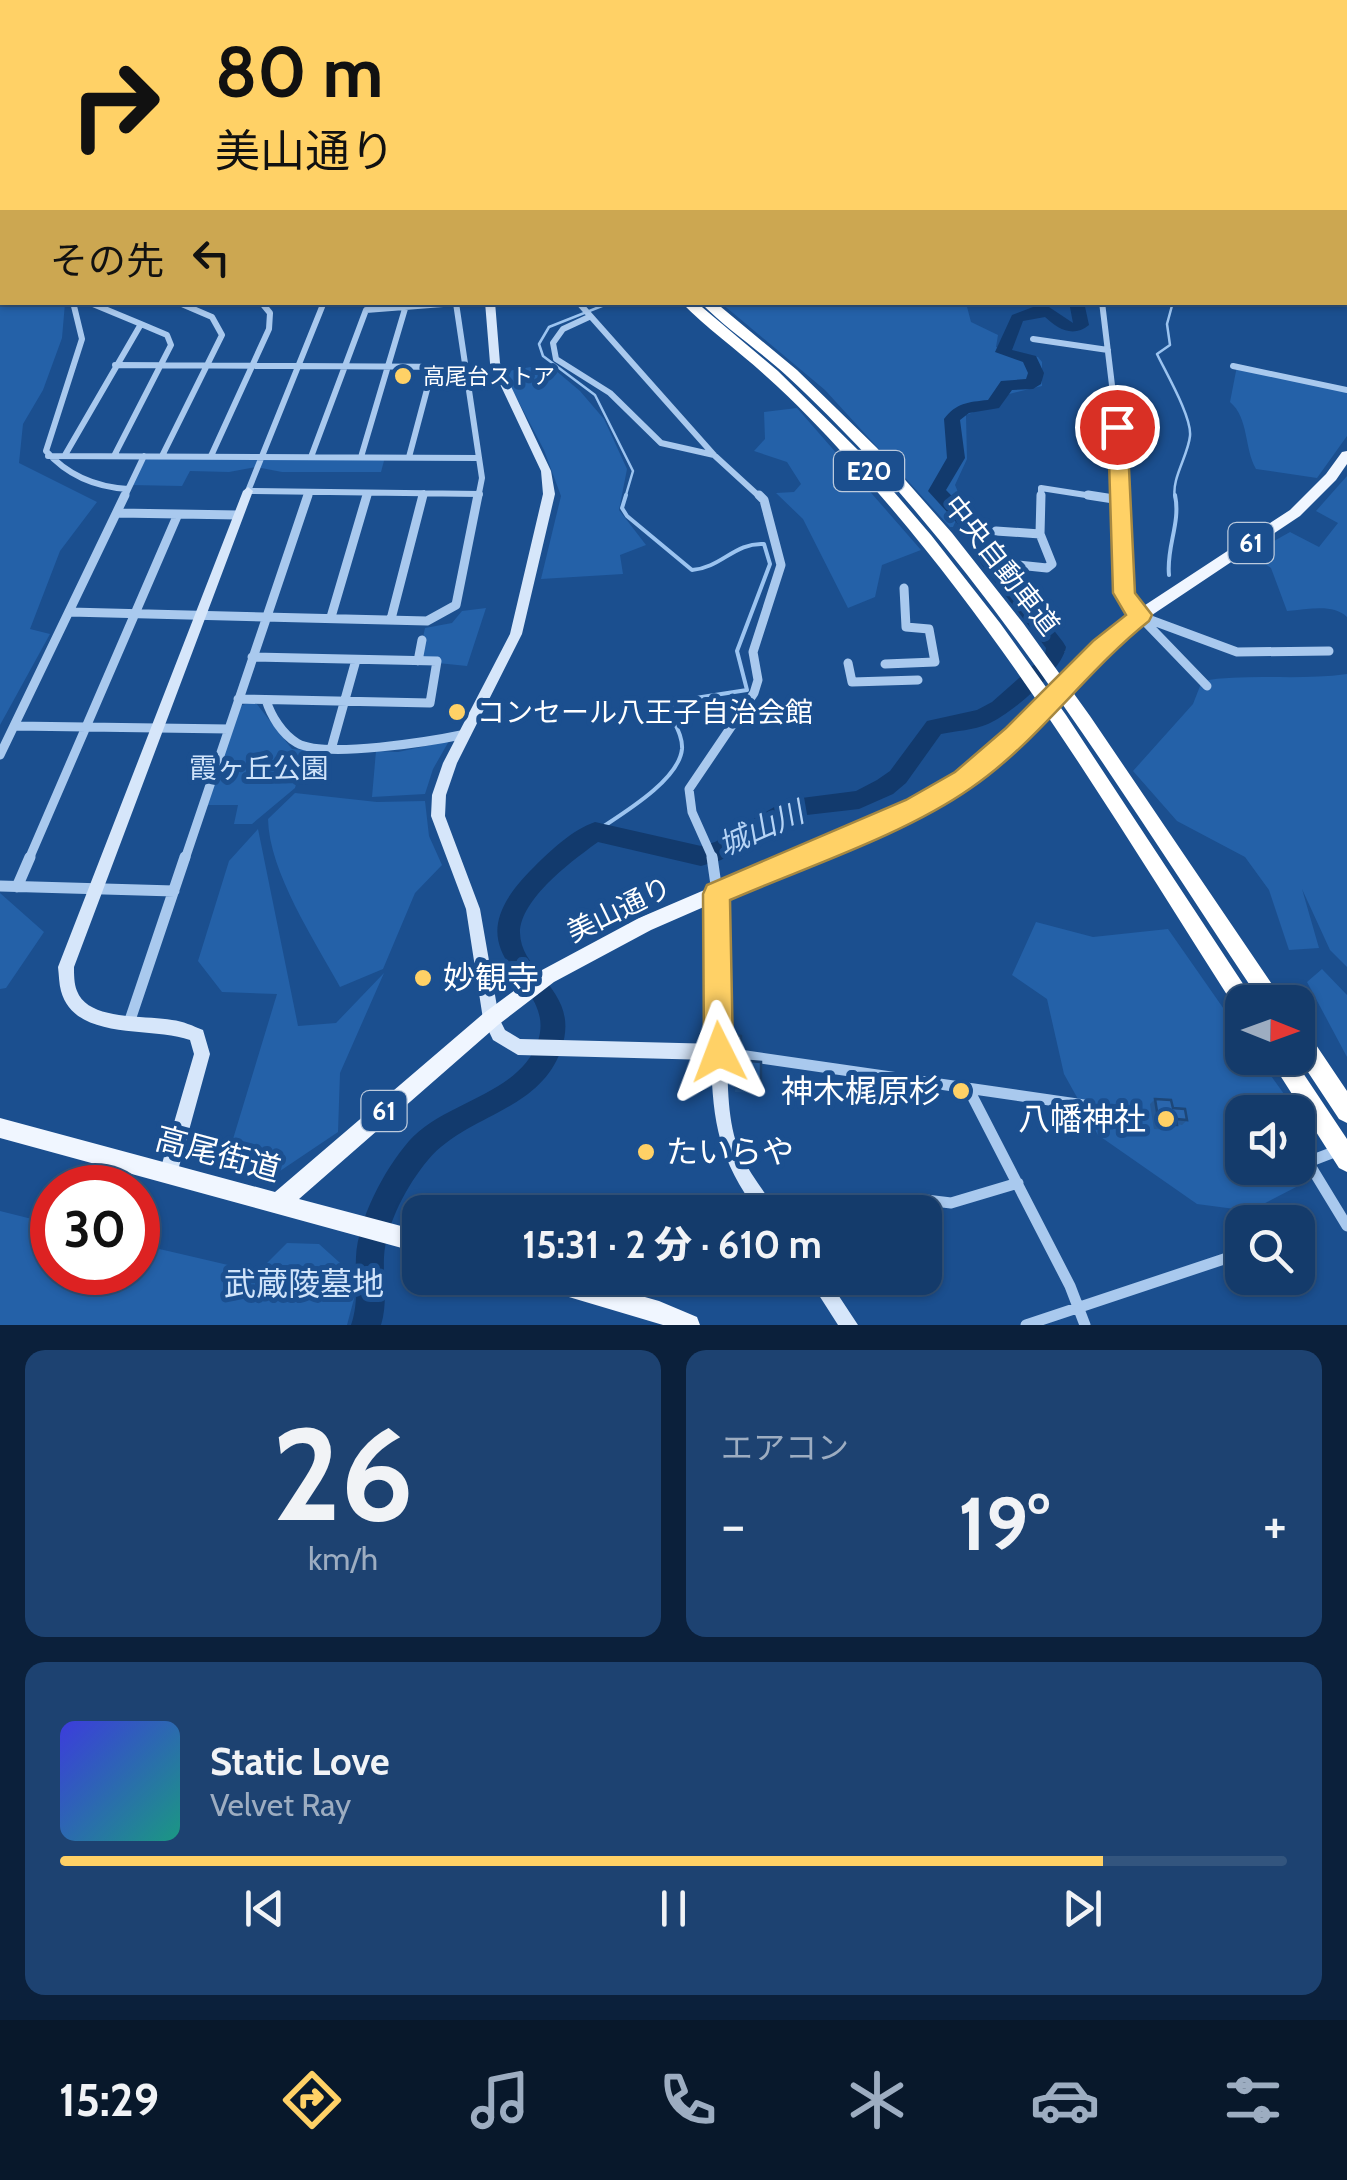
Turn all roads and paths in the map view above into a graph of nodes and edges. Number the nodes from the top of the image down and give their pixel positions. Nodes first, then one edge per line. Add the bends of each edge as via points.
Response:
1 (73, 305) edge
2 (95, 305) edge
3 (185, 305) edge
4 (214, 305) edge
5 (263, 305) edge
6 (323, 305) edge
7 (400, 305) edge
8 (407, 305) edge
9 (456, 305) edge
10 (490, 305) edge
11 (691, 305) edge
12 (710, 305) edge
13 (1102, 305) edge
14 (584, 311) edge
15 (204, 312) junction
16 (141, 324) junction
17 (1033, 340) dead end
18 (1108, 350) junction
19 (115, 365) junction
20 (162, 366) junction
21 (206, 366) junction
22 (1232, 366) dead end
23 (252, 367) junction
24 (298, 367) junction
25 (343, 367) junction
26 (390, 367) junction
27 (434, 367) junction
28 (464, 367) junction
29 (1347, 390) edge
30 (65, 455) junction
31 (714, 455) junction
32 (1347, 455) edge
33 (48, 456) junction
34 (114, 456) junction
35 (144, 456) junction
36 (162, 456) junction
37 (211, 456) junction
38 (262, 457) junction
39 (311, 457) junction
40 (361, 457) junction
41 (410, 457) junction
42 (479, 458) junction
43 (128, 489) junction
44 (248, 491) junction
45 (309, 492) junction
46 (368, 492) junction
47 (424, 493) junction
48 (480, 494) junction
49 (1120, 500) junction
50 (118, 513) junction
51 (178, 514) junction
52 (238, 515) junction
53 (996, 531) dead end
54 (1040, 534) junction
55 (1018, 565) dead end
56 (904, 588) dead end
57 (70, 612) junction
58 (135, 612) junction
59 (201, 614) junction
60 (267, 615) junction
61 (1141, 615) junction
62 (330, 618) junction
63 (390, 619) junction
64 (425, 630) junction
65 (1329, 651) dead end
66 (252, 657) junction
67 (356, 660) junction
68 (418, 660) junction
69 (848, 663) dead end
70 (885, 664) dead end
71 (1030, 664) junction
72 (918, 680) dead end
73 (1207, 686) dead end
74 (238, 699) junction
75 (266, 700) junction
76 (345, 702) junction
77 (15, 726) junction
78 (85, 727) junction
79 (158, 728) junction
80 (229, 729) junction
81 (466, 734) junction
82 (332, 746) junction
83 (0, 755) edge
84 (714, 859) joint
85 (0, 886) edge
86 (17, 887) junction
87 (94, 889) junction
88 (174, 890) junction
89 (716, 894) junction
90 (1233, 985) edge
91 (1261, 985) edge
92 (491, 1019) junction
93 (130, 1024) junction
94 (719, 1052) junction
95 (1315, 1063) edge
96 (1291, 1075) edge
97 (968, 1088) junction
98 (1084, 1105) dead end
99 (1347, 1111) edge
100 (0, 1128) edge
101 (1347, 1147) edge
102 (1315, 1160) edge
103 (1347, 1160) edge
104 (1315, 1173) edge
105 (168, 1174) junction
106 (1018, 1182) junction
107 (754, 1195) edge
108 (942, 1202) edge
109 (278, 1203) junction
110 (1347, 1226) edge
111 (402, 1237) edge
112 (1225, 1259) edge
113 (601, 1295) edge
114 (829, 1295) edge
115 (1079, 1308) junction
116 (689, 1325) edge
117 (850, 1325) edge
118 (1026, 1325) edge
119 (1085, 1325) edge

1 - 33 street via 82,339 45,445
2 - 16 street
3 - 15 street
4 - 15 street
5 - 23 street via 271,318
6 - 24 street
7 - 25 street via 366,310
8 - 26 street
9 - 28 street
10 - 81 street via 495,363 546,471 549,508 516,634
11 - 71 highway, 中央自動車道 / E20 via 836,434
12 - 71 highway, 中央自動車道 / E20 via 862,441 959,556
13 - 18 street
14 - 31 street
14 - 31 street via 553,343 556,360 612,395 658,444
15 - 21 street via 222,328
16 - 19 street
16 - 20 street via 170,338
17 - 18 street
18 - 49 street
19 - 20 street
19 - 30 street
20 - 21 street
20 - 34 street
21 - 23 street
21 - 36 street
22 - 29 street
23 - 24 street
23 - 37 street
24 - 25 street
24 - 38 street
25 - 26 street
25 - 39 street
26 - 27 street
26 - 40 street
27 - 28 street
27 - 41 street
28 - 42 street
30 - 33 street
30 - 34 street
31 - 84 street via 764,500 781,565 753,652 754,693 689,789 689,807
32 - 61 main road, 美山通り / 61 via 1295,513
33 - 43 street via 92,486
34 - 35 street
35 - 36 street
35 - 43 street
36 - 37 street
37 - 38 street
38 - 39 street
38 - 44 street
39 - 40 street
40 - 41 street
41 - 42 street
42 - 48 street
43 - 50 street
44 - 45 street
44 - 52 street
45 - 46 street
45 - 60 street
46 - 47 street
46 - 62 street
47 - 48 street
47 - 63 street
48 - 64 street via 456,605
49 - 54 street via 1040,488
49 - 61 street via 1124,593
50 - 51 street
50 - 57 street
51 - 52 street
51 - 58 street
52 - 59 street
53 - 54 street
54 - 55 street via 1052,564
56 - 70 street via 906,627 929,629 935,662
57 - 58 street
57 - 77 street
58 - 59 street
58 - 78 street
59 - 60 street
59 - 79 street
60 - 62 street
60 - 66 street
61 - 65 street via 1236,652
61 - 73 street
61 - 89 main road, 美山通り / 61 via 964,780
62 - 63 street
63 - 64 street
64 - 68 street
66 - 67 street
66 - 74 street
67 - 68 street
67 - 76 street
68 - 76 street via 438,661 430,703
69 - 72 street via 852,682
71 - 90 highway, 中央自動車道 / E20 via 1078,752
71 - 91 highway, 中央自動車道 / E20 via 1124,783
74 - 75 street
74 - 80 street
75 - 76 street
75 - 82 street via 296,744
76 - 82 street
77 - 78 street
77 - 83 street
78 - 79 street
78 - 86 street
79 - 80 street
79 - 87 street
80 - 88 street
81 - 82 street via 400,748
81 - 92 street via 442,783 438,816 473,908
84 - 89 street
85 - 86 street
86 - 87 street
87 - 88 street
87 - 93 street via 65,978 80,1011
88 - 93 street
89 - 92 main road, 美山通り / 61 via 598,947
89 - 94 street
92 - 94 street via 498,1034 518,1047
92 - 109 main road, 61
93 - 105 street via 184,1028 197,1035 202,1054
94 - 97 street
94 - 107 street via 724,1133 736,1172
95 - 99 highway
96 - 103 highway
97 - 98 street
97 - 106 street
100 - 105 main road, 高尾街道
101 - 102 street
104 - 110 street
105 - 109 main road, 高尾街道
106 - 108 street
106 - 115 street
109 - 111 main road, 高尾街道
112 - 115 street
113 - 116 main road
114 - 117 street
115 - 118 street
115 - 119 street

